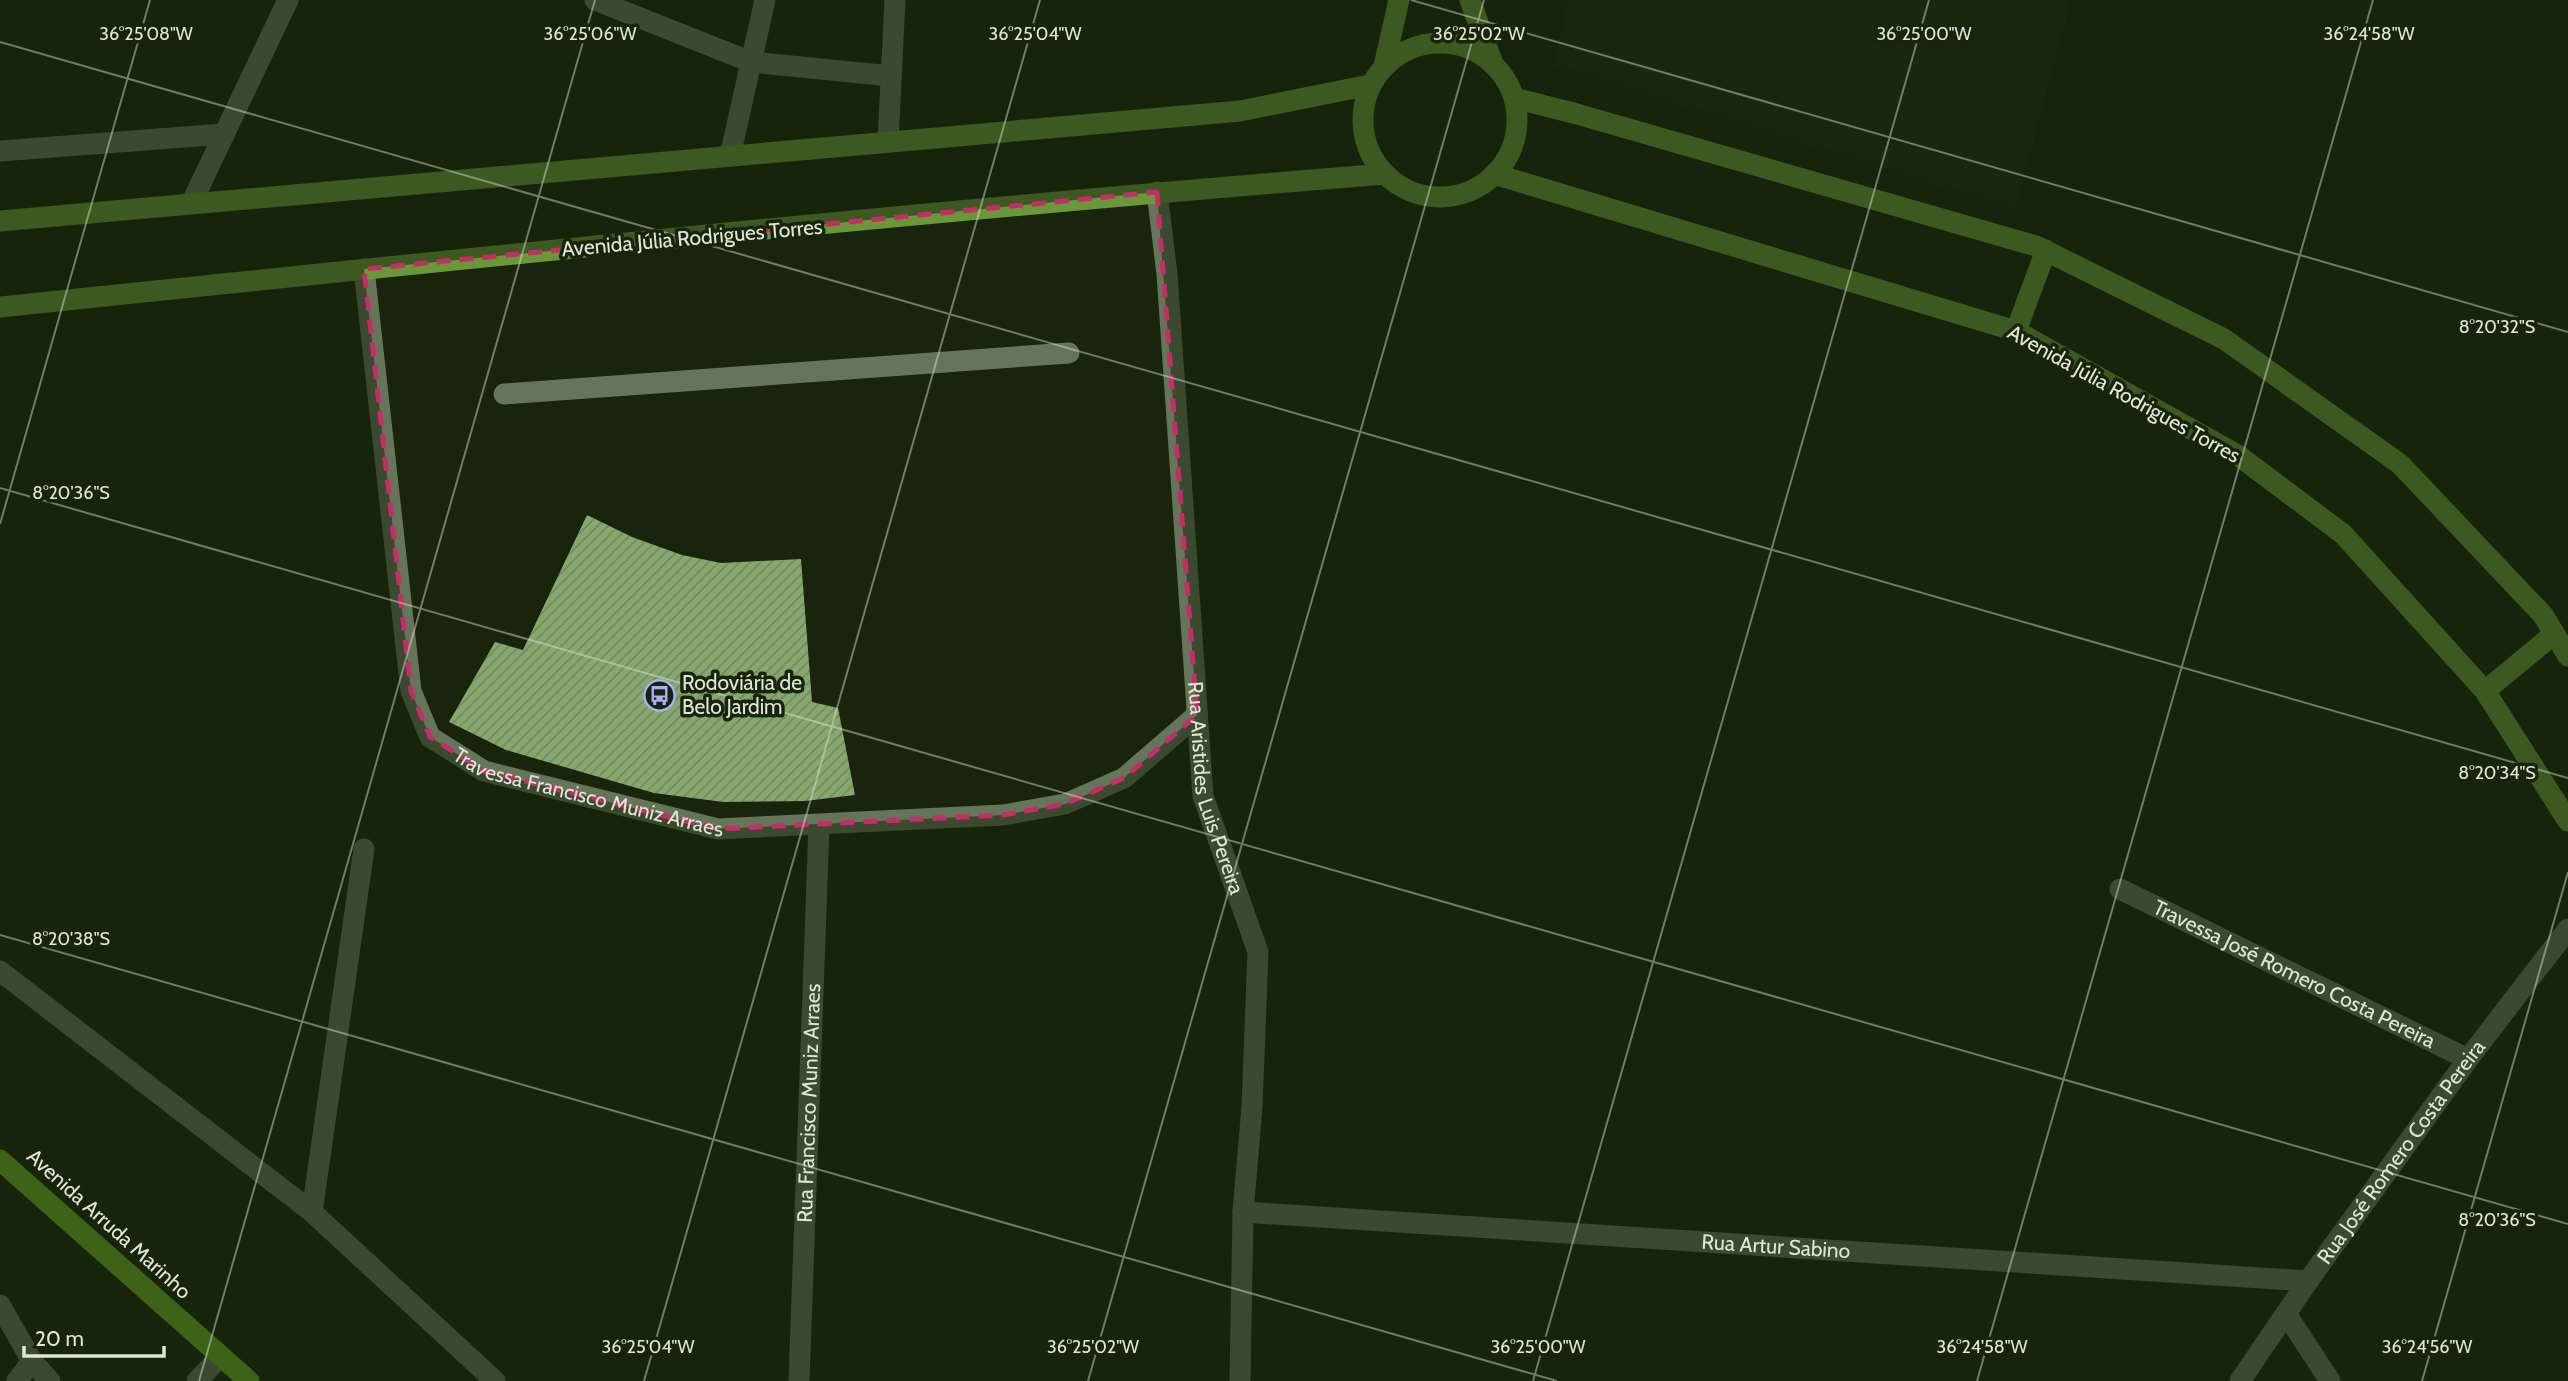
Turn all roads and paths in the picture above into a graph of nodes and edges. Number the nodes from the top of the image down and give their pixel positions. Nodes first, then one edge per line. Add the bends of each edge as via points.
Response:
1 (288, 0) edge
2 (595, 0) edge
3 (765, 0) edge
4 (895, 0) edge
5 (1399, 0) edge
6 (1470, 0) edge
7 (751, 62) junction
8 (1493, 64) junction
9 (1384, 66) junction
10 (891, 76) junction
11 (1370, 85) junction
12 (1514, 98) junction
13 (224, 134) junction
14 (888, 142) junction
15 (0, 151) edge
16 (730, 156) junction
17 (1385, 174) junction
18 (1494, 174) junction
19 (1157, 192) junction
20 (191, 204) junction
21 (0, 221) edge
22 (2046, 250) junction
23 (364, 269) junction
24 (0, 307) edge
25 (2016, 331) junction
26 (1069, 353) dead end
27 (504, 394) dead end
28 (2554, 634) junction
29 (2568, 656) edge
30 (2485, 691) junction
31 (1197, 715) junction
32 (2568, 821) edge
33 (819, 826) junction
34 (364, 849) dead end
35 (2120, 889) dead end
36 (2568, 929) edge
37 (0, 971) edge
38 (2468, 1059) junction
39 (0, 1160) edge
40 (312, 1212) junction
41 (1243, 1212) junction
42 (2308, 1281) junction
43 (0, 1305) edge
44 (2287, 1315) junction
45 (221, 1356) junction
46 (32, 1361) junction
47 (17, 1381) edge
48 (50, 1381) edge
49 (197, 1381) edge
50 (248, 1381) edge
51 (495, 1381) edge
52 (799, 1381) edge
53 (1240, 1381) edge
54 (2240, 1381) edge
55 (2330, 1381) edge

1 - 13 street
2 - 7 street
3 - 7 street
4 - 10 street
5 - 9 main road
6 - 8 main road
7 - 10 street
7 - 16 street
8 - 9 main road via 1473,50 1450,43 1403,51
8 - 12 main road
9 - 11 main road
10 - 14 street
11 - 14 main road via 1240,111
11 - 17 main road via 1363,108 1363,132 1371,155
12 - 18 main road via 1515,139
12 - 22 main road
13 - 15 street
13 - 20 street
14 - 16 main road
16 - 20 main road
17 - 18 main road via 1428,196 1475,188
17 - 19 main road, Avenida Júlia Rodrigues Torres
18 - 25 main road, Avenida Júlia Rodrigues Torres
19 - 23 main road, Avenida Júlia Rodrigues Torres
19 - 31 street, Rua Aristides Luis Pereira via 1167,274
20 - 21 main road
22 - 25 main road
22 - 28 main road via 2224,339 2400,464 2543,615
23 - 24 main road, Avenida Júlia Rodrigues Torres
23 - 33 street, Travessa Francisco Muniz Arraes via 411,691 430,737 484,771 705,827
25 - 30 main road, Avenida Júlia Rodrigues Torres via 2239,456 2343,534
26 - 27 street
28 - 29 main road
28 - 30 main road
30 - 32 main road, Avenida Júlia Rodrigues Torres
31 - 33 street, Travessa Francisco Muniz Arraes via 1124,778 1065,804 1003,815
31 - 41 street, Rua Aristides Luis Pereira via 1203,796 1258,952
33 - 52 street, Rua Francisco Muniz Arraes
34 - 40 street
35 - 38 street, Travessa José Romero Costa Pereira
36 - 38 street, Rua José Romero Costa Pereira
37 - 40 street
38 - 42 street, Rua José Romero Costa Pereira
39 - 45 highway, Avenida Arruda Marinho
40 - 51 street
41 - 42 street, Rua Artur Sabino
41 - 53 street, Rua Aristides Luis Pereira
42 - 44 street, Rua José Romero Costa Pereira
43 - 46 street
44 - 54 street, Rua José Romero Costa Pereira
44 - 55 street
45 - 49 street
45 - 50 highway, Avenida Arruda Marinho
46 - 47 street
46 - 48 street

